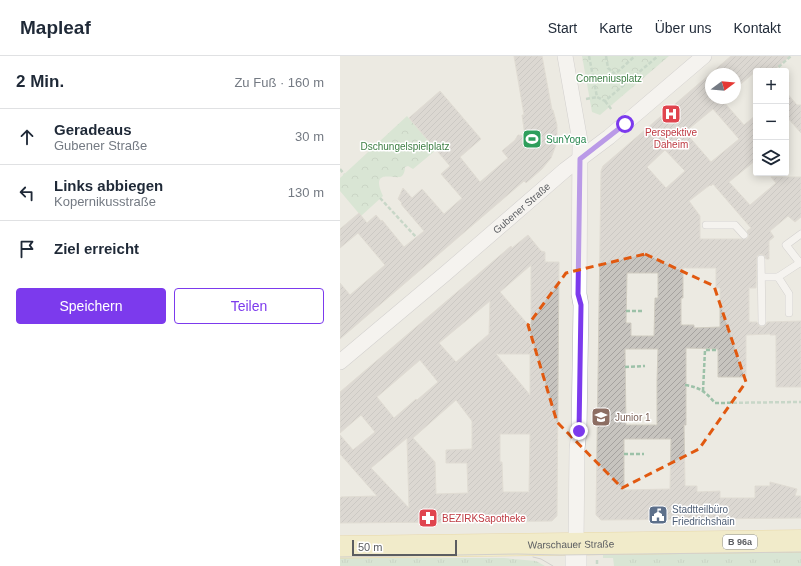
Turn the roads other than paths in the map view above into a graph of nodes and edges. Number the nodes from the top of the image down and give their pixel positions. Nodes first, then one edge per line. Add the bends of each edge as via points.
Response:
1 (565, 56) edge
2 (704, 56) edge
3 (580, 159) junction
4 (706, 225) dead end
5 (744, 234) dead end
6 (801, 234) edge
7 (761, 259) dead end
8 (800, 263) edge
9 (778, 276) junction
10 (762, 278) junction
11 (789, 313) dead end
12 (762, 322) dead end
13 (340, 362) edge
14 (801, 542) edge
15 (576, 544) junction
16 (340, 547) edge
17 (576, 566) edge

1 - 3 street via 580,141
2 - 3 street, Gubener Straße
3 - 13 street, Gubener Straße
3 - 15 street via 578,294 581,305
4 - 5 lane via 736,225
6 - 8 lane via 786,245
7 - 10 lane
8 - 9 lane
9 - 10 lane
9 - 11 lane via 789,294
10 - 12 lane
14 - 15 main road, Warschauer Straße / B 96a
15 - 16 main road, Warschauer Straße / B 96a
15 - 17 street

